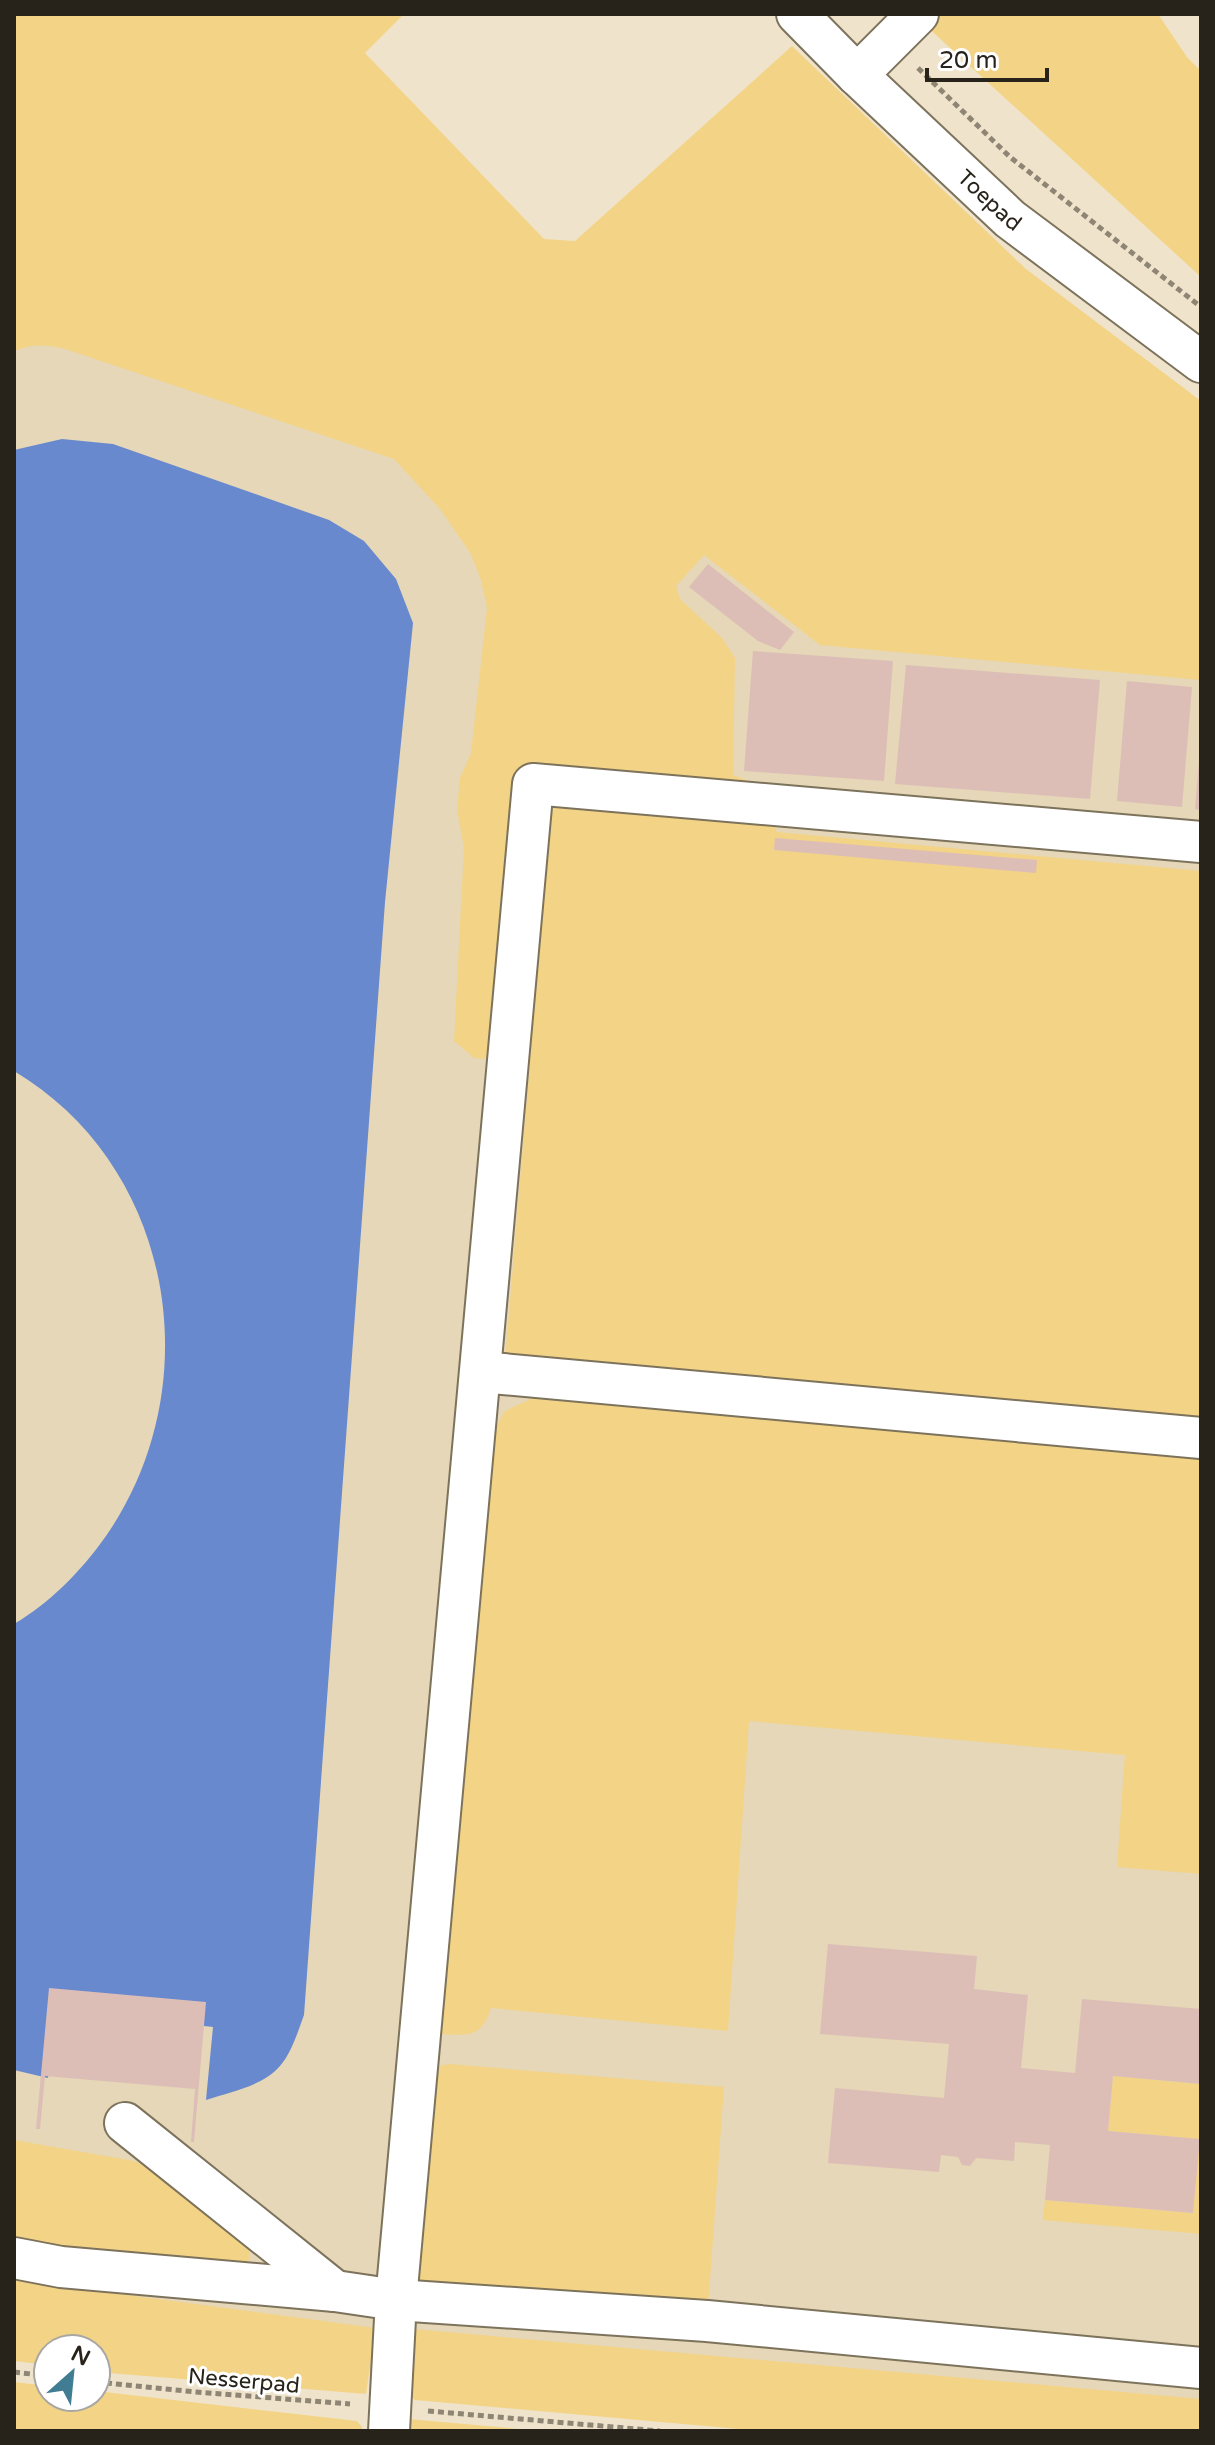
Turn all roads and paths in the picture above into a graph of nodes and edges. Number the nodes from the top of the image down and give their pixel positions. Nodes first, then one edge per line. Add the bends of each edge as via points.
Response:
1 (797, 14) edge
2 (904, 27) edge
3 (857, 75) junction
4 (1201, 307) edge
5 (1201, 362) edge
6 (1201, 842) edge
7 (481, 1372) junction
8 (1201, 1438) edge
9 (125, 2123) dead end
10 (14, 2258) edge
11 (335, 2291) junction
12 (396, 2300) junction
13 (1201, 2368) edge
14 (112, 2384) edge
15 (389, 2419) edge
16 (660, 2431) edge

1 - 3 street, Toepad
2 - 3 street
2 - 4 path, Toepad via 1010,157
3 - 5 street, Toepad via 1010,219
6 - 7 street via 533,784
7 - 8 street
7 - 12 street
9 - 11 street
10 - 11 street via 61,2267
11 - 12 street
12 - 13 street via 707,2321
12 - 15 street
14 - 15 path, Nesserpad
15 - 16 path, Nesserpad

